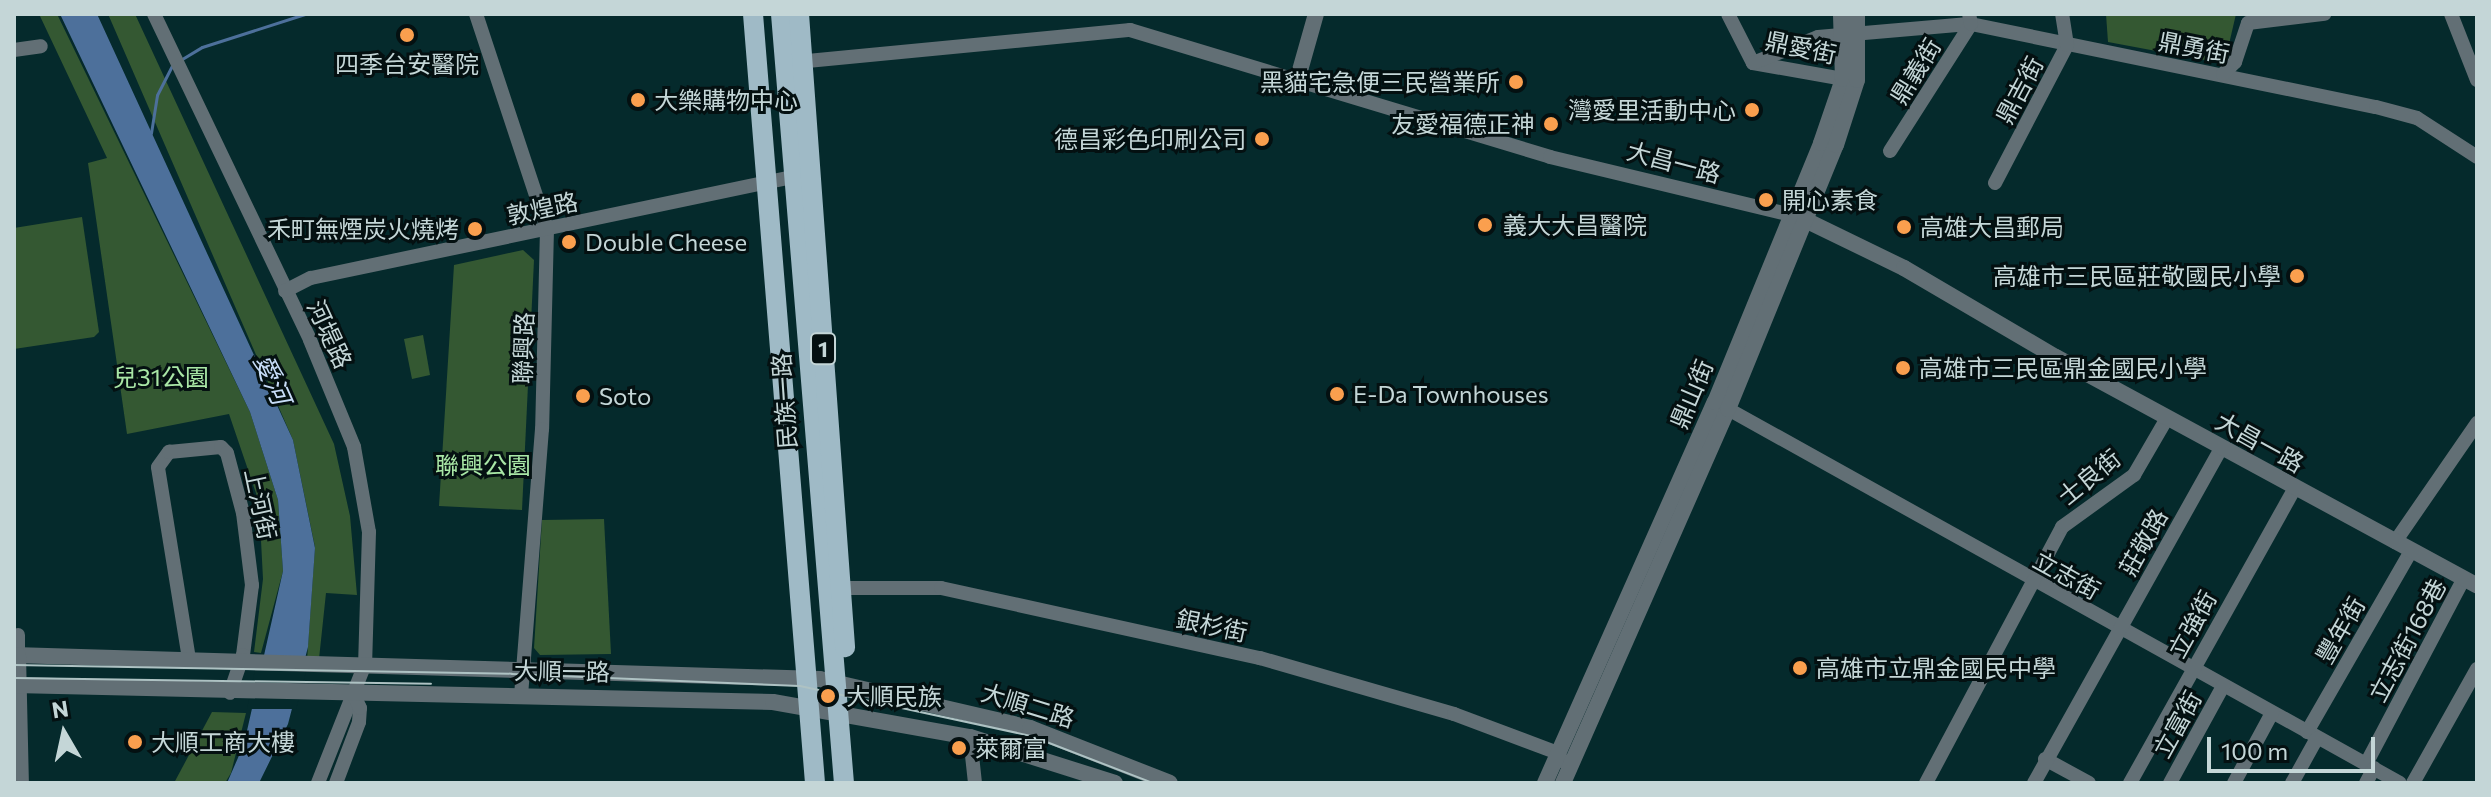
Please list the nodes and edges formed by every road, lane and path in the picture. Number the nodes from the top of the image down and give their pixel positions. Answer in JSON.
{"nodes":[{"id":1,"x":154,"y":14,"type":"edge"},
{"id":2,"x":476,"y":14,"type":"edge"},
{"id":3,"x":753,"y":14,"type":"edge"},
{"id":4,"x":766,"y":14,"type":"edge"},
{"id":5,"x":781,"y":14,"type":"edge"},
{"id":6,"x":799,"y":14,"type":"edge"},
{"id":7,"x":1316,"y":14,"type":"edge"},
{"id":8,"x":1728,"y":14,"type":"edge"},
{"id":9,"x":1841,"y":14,"type":"edge"},
{"id":10,"x":1857,"y":14,"type":"edge"},
{"id":11,"x":2062,"y":14,"type":"edge"},
{"id":12,"x":2324,"y":14,"type":"edge"},
{"id":13,"x":2451,"y":14,"type":"edge"},
{"id":14,"x":1970,"y":19,"type":"edge"},
{"id":15,"x":1850,"y":36,"type":"junction"},
{"id":16,"x":2067,"y":45,"type":"junction"},
{"id":17,"x":41,"y":46,"type":"dead end"},
{"id":18,"x":14,"y":50,"type":"edge"},
{"id":19,"x":794,"y":62,"type":"junction"},
{"id":20,"x":1753,"y":63,"type":"junction"},
{"id":21,"x":2223,"y":74,"type":"junction"},
{"id":22,"x":1843,"y":79,"type":"junction"},
{"id":23,"x":2477,"y":80,"type":"edge"},
{"id":24,"x":1297,"y":81,"type":"junction"},
{"id":25,"x":1890,"y":151,"type":"dead end"},
{"id":26,"x":2477,"y":157,"type":"edge"},
{"id":27,"x":787,"y":177,"type":"junction"},
{"id":28,"x":1995,"y":183,"type":"dead end"},
{"id":29,"x":1798,"y":217,"type":"junction"},
{"id":30,"x":547,"y":229,"type":"junction"},
{"id":31,"x":285,"y":291,"type":"junction"},
{"id":32,"x":1721,"y":406,"type":"junction"},
{"id":33,"x":2167,"y":418,"type":"junction"},
{"id":34,"x":2477,"y":423,"type":"edge"},
{"id":35,"x":2471,"y":444,"type":"edge"},
{"id":36,"x":2221,"y":448,"type":"junction"},
{"id":37,"x":2295,"y":488,"type":"junction"},
{"id":38,"x":2395,"y":542,"type":"junction"},
{"id":39,"x":2411,"y":551,"type":"junction"},
{"id":40,"x":2030,"y":579,"type":"junction"},
{"id":41,"x":2471,"y":582,"type":"edge"},
{"id":42,"x":833,"y":588,"type":"junction"},
{"id":43,"x":2119,"y":629,"type":"junction"},
{"id":44,"x":18,"y":635,"type":"dead end"},
{"id":45,"x":16,"y":655,"type":"edge"},
{"id":46,"x":189,"y":659,"type":"junction"},
{"id":47,"x":248,"y":660,"type":"junction"},
{"id":48,"x":365,"y":664,"type":"junction"},
{"id":49,"x":523,"y":666,"type":"junction"},
{"id":50,"x":2192,"y":669,"type":"junction"},
{"id":51,"x":2477,"y":669,"type":"edge"},
{"id":52,"x":828,"y":680,"type":"junction"},
{"id":53,"x":16,"y":685,"type":"edge"},
{"id":54,"x":2223,"y":686,"type":"junction"},
{"id":55,"x":238,"y":693,"type":"junction"},
{"id":56,"x":521,"y":694,"type":"junction"},
{"id":57,"x":354,"y":695,"type":"junction"},
{"id":58,"x":830,"y":710,"type":"junction"},
{"id":59,"x":2272,"y":713,"type":"junction"},
{"id":60,"x":2312,"y":735,"type":"junction"},
{"id":61,"x":970,"y":737,"type":"junction"},
{"id":62,"x":336,"y":744,"type":"junction"},
{"id":63,"x":1558,"y":753,"type":"junction"},
{"id":64,"x":2045,"y":759,"type":"junction"},
{"id":65,"x":2370,"y":766,"type":"junction"},
{"id":66,"x":1565,"y":778,"type":"edge"},
{"id":67,"x":21,"y":783,"type":"edge"},
{"id":68,"x":318,"y":783,"type":"edge"},
{"id":69,"x":329,"y":783,"type":"edge"},
{"id":70,"x":336,"y":783,"type":"edge"},
{"id":71,"x":815,"y":783,"type":"edge"},
{"id":72,"x":827,"y":783,"type":"edge"},
{"id":73,"x":844,"y":783,"type":"edge"},
{"id":74,"x":856,"y":783,"type":"edge"},
{"id":75,"x":975,"y":783,"type":"edge"},
{"id":76,"x":1115,"y":783,"type":"edge"},
{"id":77,"x":1170,"y":783,"type":"edge"},
{"id":78,"x":1545,"y":783,"type":"edge"},
{"id":79,"x":1926,"y":783,"type":"edge"},
{"id":80,"x":2034,"y":783,"type":"edge"},
{"id":81,"x":2089,"y":783,"type":"edge"},
{"id":82,"x":2130,"y":783,"type":"edge"},
{"id":83,"x":2170,"y":783,"type":"edge"},
{"id":84,"x":2234,"y":783,"type":"edge"},
{"id":85,"x":2292,"y":783,"type":"edge"},
{"id":86,"x":2366,"y":783,"type":"edge"},
{"id":87,"x":2400,"y":783,"type":"edge"},
{"id":88,"x":2413,"y":783,"type":"edge"}],
"edges":[{"from":1,"to":31,"type":"street","name":"河堤路"},
{"from":2,"to":30,"type":"street","name":"聯興路"},
{"from":3,"to":27,"type":"main road","name":"民族一路","number":"1"},
{"from":4,"to":27,"type":"main road","name":"民族一路","number":"1"},
{"from":5,"to":19,"type":"main road","name":"民族一路","number":"1"},
{"from":6,"to":19,"type":"main road","name":"民族一路","number":"1"},
{"from":7,"to":24,"type":"street"},
{"from":8,"to":20,"type":"street","name":"鼎愛街"},
{"from":9,"to":15,"type":"street","name":"鼎山街"},
{"from":10,"to":15,"type":"street","name":"鼎山街"},
{"from":11,"to":16,"type":"street","name":"鼎吉街"},
{"from":12,"to":21,"type":"street"},
{"from":13,"to":23,"type":"street"},
{"from":14,"to":15,"type":"street","name":"鼎勇街"},
{"from":14,"to":16,"type":"street","name":"鼎勇街"},
{"from":14,"to":25,"type":"street","name":"鼎義街"},
{"from":15,"to":20,"type":"street","name":"鼎勇街"},
{"from":15,"to":22,"type":"street","name":"鼎山街"},
{"from":15,"to":29,"type":"street","name":"鼎山街"},
{"from":16,"to":21,"type":"street","name":"鼎勇街"},
{"from":16,"to":28,"type":"street","name":"鼎吉街"},
{"from":17,"to":18,"type":"street"},
{"from":19,"to":24,"type":"street","name":"大昌一路"},
{"from":19,"to":27,"type":"main road","name":"民族一路","number":"1"},
{"from":20,"to":22,"type":"street","name":"鼎愛街"},
{"from":21,"to":26,"type":"street","name":"鼎勇街"},
{"from":22,"to":29,"type":"street","name":"鼎山街"},
{"from":24,"to":29,"type":"street","name":"大昌一路"},
{"from":27,"to":30,"type":"street","name":"敦煌路"},
{"from":27,"to":42,"type":"main road","name":"民族一路","number":"1"},
{"from":27,"to":52,"type":"main road","name":"民族一路","number":"1"},
{"from":29,"to":32,"type":"street","name":"鼎山街"},
{"from":29,"to":33,"type":"street","name":"大昌一路"},
{"from":30,"to":31,"type":"street","name":"敦煌路"},
{"from":30,"to":49,"type":"street","name":"聯興路"},
{"from":31,"to":48,"type":"street","name":"河堤路"},
{"from":32,"to":40,"type":"street","name":"立志街"},
{"from":32,"to":63,"type":"street","name":"鼎山街"},
{"from":32,"to":66,"type":"street","name":"鼎山街"},
{"from":33,"to":36,"type":"street","name":"大昌一路"},
{"from":33,"to":40,"type":"street","name":"士良街"},
{"from":34,"to":35,"type":"street"},
{"from":35,"to":38,"type":"street"},
{"from":36,"to":37,"type":"street","name":"大昌一路"},
{"from":36,"to":43,"type":"street","name":"莊敬路"},
{"from":37,"to":38,"type":"street","name":"大昌一路"},
{"from":37,"to":50,"type":"street","name":"立強街"},
{"from":38,"to":39,"type":"street","name":"大昌一路"},
{"from":39,"to":41,"type":"street","name":"大昌一路"},
{"from":39,"to":60,"type":"street","name":"豐年街"},
{"from":40,"to":43,"type":"street","name":"立志街"},
{"from":40,"to":79,"type":"street","name":"士良街"},
{"from":41,"to":65,"type":"street","name":"立志街168巷"},
{"from":42,"to":52,"type":"main road","name":"民族一路","number":"1"},
{"from":42,"to":63,"type":"street","name":"銀杉街"},
{"from":43,"to":50,"type":"street","name":"立志街"},
{"from":43,"to":64,"type":"street","name":"莊敬路"},
{"from":44,"to":45,"type":"street"},
{"from":45,"to":46,"type":"street"},
{"from":45,"to":53,"type":"street"},
{"from":46,"to":47,"type":"street"},
{"from":46,"to":47,"type":"street","name":"上河街"},
{"from":47,"to":48,"type":"street","name":"大順一路"},
{"from":47,"to":55,"type":"street","name":"上河街"},
{"from":48,"to":49,"type":"street","name":"大順一路"},
{"from":48,"to":57,"type":"street","name":"河堤路"},
{"from":49,"to":52,"type":"street","name":"大順一路"},
{"from":49,"to":56,"type":"street","name":"聯興路"},
{"from":50,"to":54,"type":"street","name":"立志街"},
{"from":50,"to":82,"type":"street","name":"立強街"},
{"from":51,"to":88,"type":"street"},
{"from":52,"to":58,"type":"main road","name":"民族一路","number":"1"},
{"from":52,"to":58,"type":"main road","name":"民族一路","number":"1"},
{"from":52,"to":77,"type":"street","name":"大順二路"},
{"from":53,"to":55,"type":"street"},
{"from":53,"to":67,"type":"street"},
{"from":54,"to":59,"type":"street","name":"立志街"},
{"from":54,"to":83,"type":"street","name":"立富街"},
{"from":55,"to":57,"type":"street","name":"大順一路"},
{"from":56,"to":57,"type":"street","name":"大順一路"},
{"from":56,"to":58,"type":"street","name":"大順一路"},
{"from":57,"to":62,"type":"street","name":"河堤路"},
{"from":57,"to":70,"type":"street"},
{"from":58,"to":61,"type":"street","name":"大順二路"},
{"from":58,"to":71,"type":"main road","name":"民族一路","number":"1"},
{"from":58,"to":72,"type":"main road","name":"民族一路","number":"1"},
{"from":58,"to":73,"type":"main road","name":"民族一路","number":"1"},
{"from":58,"to":74,"type":"main road","name":"民族一路","number":"1"},
{"from":59,"to":60,"type":"street","name":"立志街"},
{"from":59,"to":84,"type":"street"},
{"from":60,"to":65,"type":"street","name":"立志街"},
{"from":60,"to":85,"type":"street","name":"豐年街"},
{"from":61,"to":75,"type":"street"},
{"from":61,"to":76,"type":"street","name":"大順二路"},
{"from":62,"to":68,"type":"street"},
{"from":62,"to":69,"type":"street"},
{"from":63,"to":66,"type":"street"},
{"from":63,"to":78,"type":"street","name":"鼎山街"},
{"from":64,"to":80,"type":"street","name":"莊敬路"},
{"from":64,"to":81,"type":"street"},
{"from":65,"to":86,"type":"street","name":"立志街168巷"},
{"from":65,"to":87,"type":"street","name":"立志街"}]}
